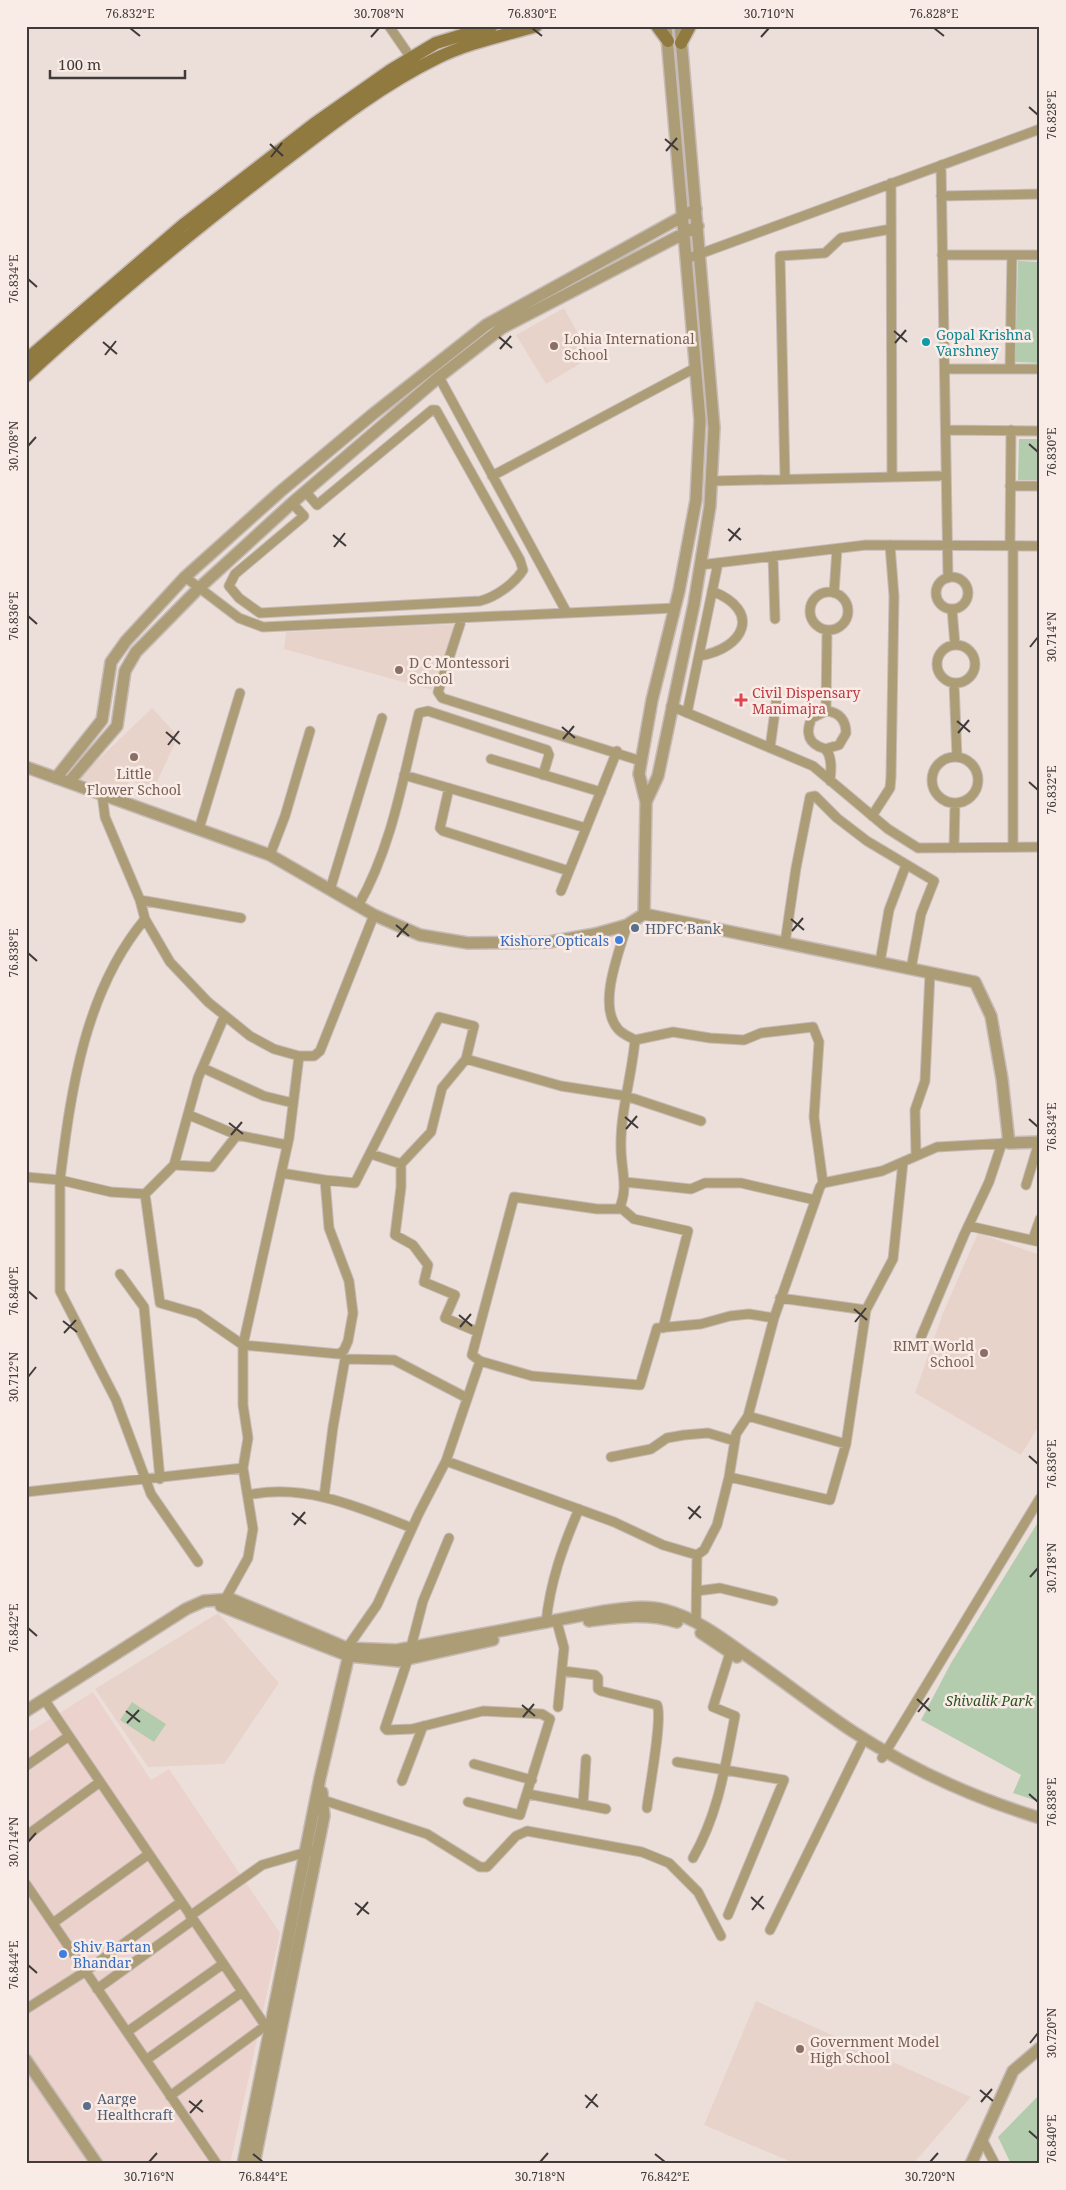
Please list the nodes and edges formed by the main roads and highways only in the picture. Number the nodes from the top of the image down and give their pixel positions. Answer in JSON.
{"nodes":[{"id":1,"x":492,"y":26,"type":"edge"},
{"id":2,"x":536,"y":26,"type":"edge"},
{"id":3,"x":657,"y":26,"type":"edge"},
{"id":4,"x":690,"y":26,"type":"edge"},
{"id":5,"x":668,"y":41,"type":"road end"},
{"id":6,"x":681,"y":43,"type":"road end"},
{"id":7,"x":26,"y":360,"type":"edge"},
{"id":8,"x":26,"y":376,"type":"edge"}],
"edges":[{"from":1,"to":7,"type":"main road"},
{"from":2,"to":8,"type":"main road"},
{"from":3,"to":5,"type":"main road"},
{"from":4,"to":6,"type":"main road"}]}
